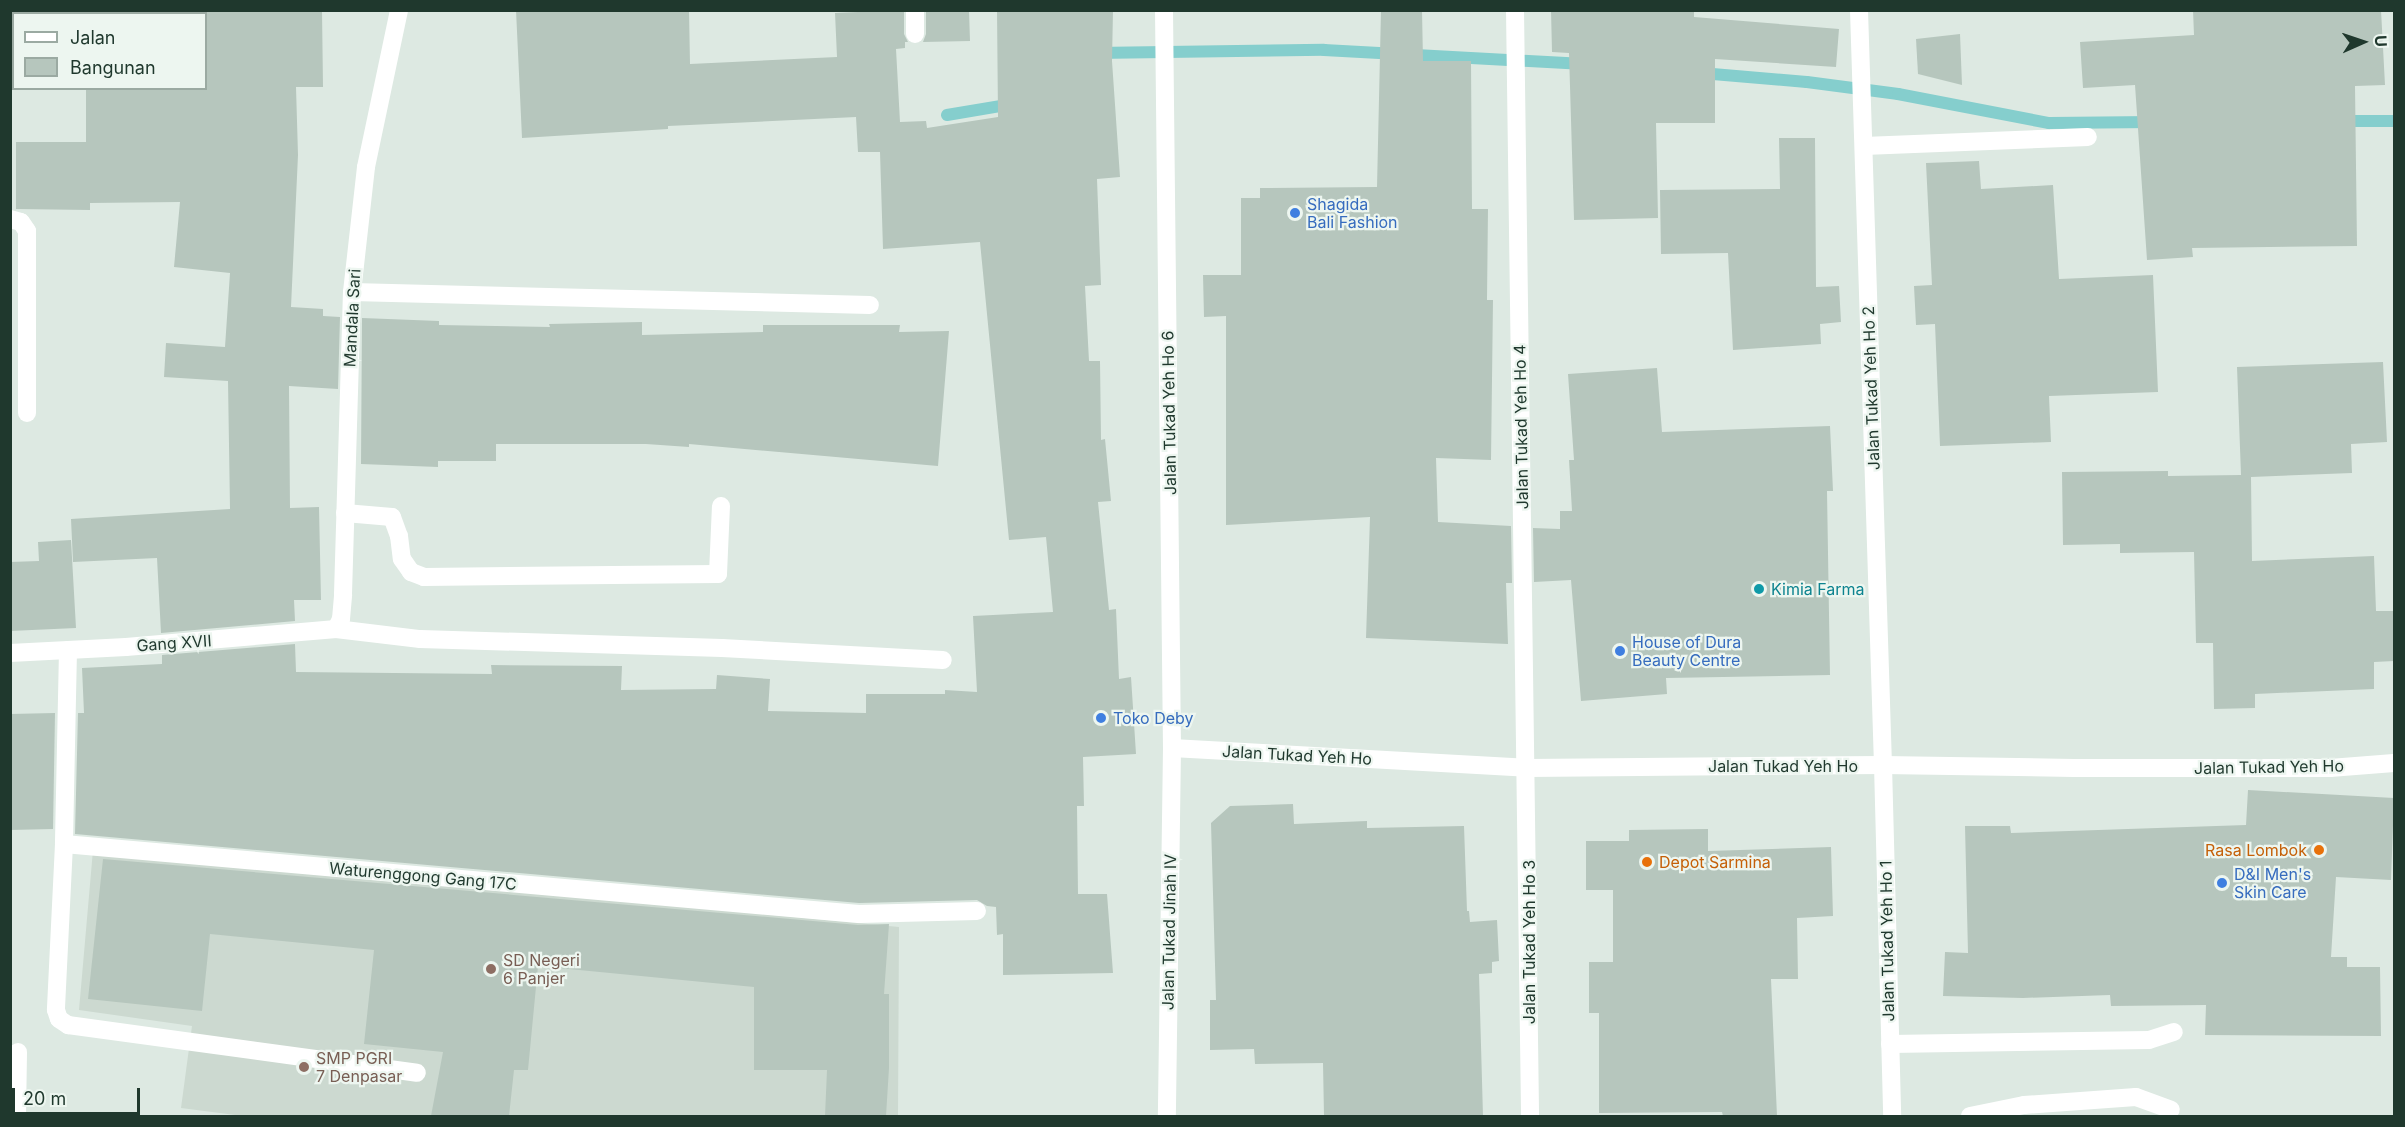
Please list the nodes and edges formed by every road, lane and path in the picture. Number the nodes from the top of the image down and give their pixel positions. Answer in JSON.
{"nodes":[{"id":1,"x":12,"y":10,"type":"edge"},
{"id":2,"x":399,"y":10,"type":"edge"},
{"id":3,"x":915,"y":10,"type":"edge"},
{"id":4,"x":1164,"y":10,"type":"edge"},
{"id":5,"x":1515,"y":10,"type":"edge"},
{"id":6,"x":1859,"y":10,"type":"edge"},
{"id":7,"x":10,"y":17,"type":"edge"},
{"id":8,"x":915,"y":34,"type":"dead end"},
{"id":9,"x":2088,"y":137,"type":"dead end"},
{"id":10,"x":1864,"y":146,"type":"junction"},
{"id":11,"x":10,"y":219,"type":"edge"},
{"id":12,"x":352,"y":292,"type":"junction"},
{"id":13,"x":870,"y":305,"type":"dead end"},
{"id":14,"x":27,"y":413,"type":"dead end"},
{"id":15,"x":721,"y":506,"type":"dead end"},
{"id":16,"x":345,"y":513,"type":"junction"},
{"id":17,"x":336,"y":629,"type":"junction"},
{"id":18,"x":68,"y":650,"type":"junction"},
{"id":19,"x":10,"y":653,"type":"edge"},
{"id":20,"x":943,"y":660,"type":"dead end"},
{"id":21,"x":1172,"y":748,"type":"junction"},
{"id":22,"x":2394,"y":763,"type":"edge"},
{"id":23,"x":1884,"y":765,"type":"junction"},
{"id":24,"x":1527,"y":768,"type":"junction"},
{"id":25,"x":64,"y":844,"type":"junction"},
{"id":26,"x":977,"y":911,"type":"dead end"},
{"id":27,"x":2174,"y":1032,"type":"dead end"},
{"id":28,"x":1890,"y":1044,"type":"junction"},
{"id":29,"x":18,"y":1052,"type":"dead end"},
{"id":30,"x":417,"y":1073,"type":"dead end"},
{"id":31,"x":2171,"y":1110,"type":"dead end"},
{"id":32,"x":17,"y":1116,"type":"edge"},
{"id":33,"x":1167,"y":1116,"type":"edge"},
{"id":34,"x":1530,"y":1116,"type":"edge"},
{"id":35,"x":1892,"y":1116,"type":"edge"},
{"id":36,"x":1970,"y":1116,"type":"edge"}],
"edges":[{"from":1,"to":7,"type":"street"},
{"from":2,"to":12,"type":"street","name":"Mandala Sari"},
{"from":3,"to":8,"type":"street"},
{"from":4,"to":21,"type":"street","name":"Jalan Tukad Yeh Ho 6"},
{"from":5,"to":24,"type":"street","name":"Jalan Tukad Yeh Ho 4"},
{"from":6,"to":10,"type":"street","name":"Jalan Tukad Yeh Ho 2"},
{"from":9,"to":10,"type":"street"},
{"from":10,"to":23,"type":"street","name":"Jalan Tukad Yeh Ho 2"},
{"from":11,"to":14,"type":"street"},
{"from":12,"to":13,"type":"street"},
{"from":12,"to":16,"type":"street","name":"Mandala Sari"},
{"from":15,"to":16,"type":"street"},
{"from":16,"to":17,"type":"street","name":"Mandala Sari"},
{"from":17,"to":18,"type":"street","name":"Gang XVII"},
{"from":17,"to":20,"type":"street","name":"Gang XVII"},
{"from":18,"to":19,"type":"street","name":"Gang XVII"},
{"from":18,"to":25,"type":"street"},
{"from":21,"to":24,"type":"street","name":"Jalan Tukad Yeh Ho"},
{"from":21,"to":33,"type":"street","name":"Jalan Tukad Jinah IV"},
{"from":22,"to":23,"type":"street","name":"Jalan Tukad Yeh Ho"},
{"from":23,"to":24,"type":"street","name":"Jalan Tukad Yeh Ho"},
{"from":23,"to":28,"type":"street","name":"Jalan Tukad Yeh Ho 1"},
{"from":24,"to":34,"type":"street","name":"Jalan Tukad Yeh Ho 3"},
{"from":25,"to":26,"type":"street","name":"Waturenggong Gang 17C"},
{"from":25,"to":30,"type":"street"},
{"from":27,"to":28,"type":"street"},
{"from":28,"to":35,"type":"street","name":"Jalan Tukad Yeh Ho 1"},
{"from":29,"to":32,"type":"street"},
{"from":31,"to":36,"type":"street"}]}
